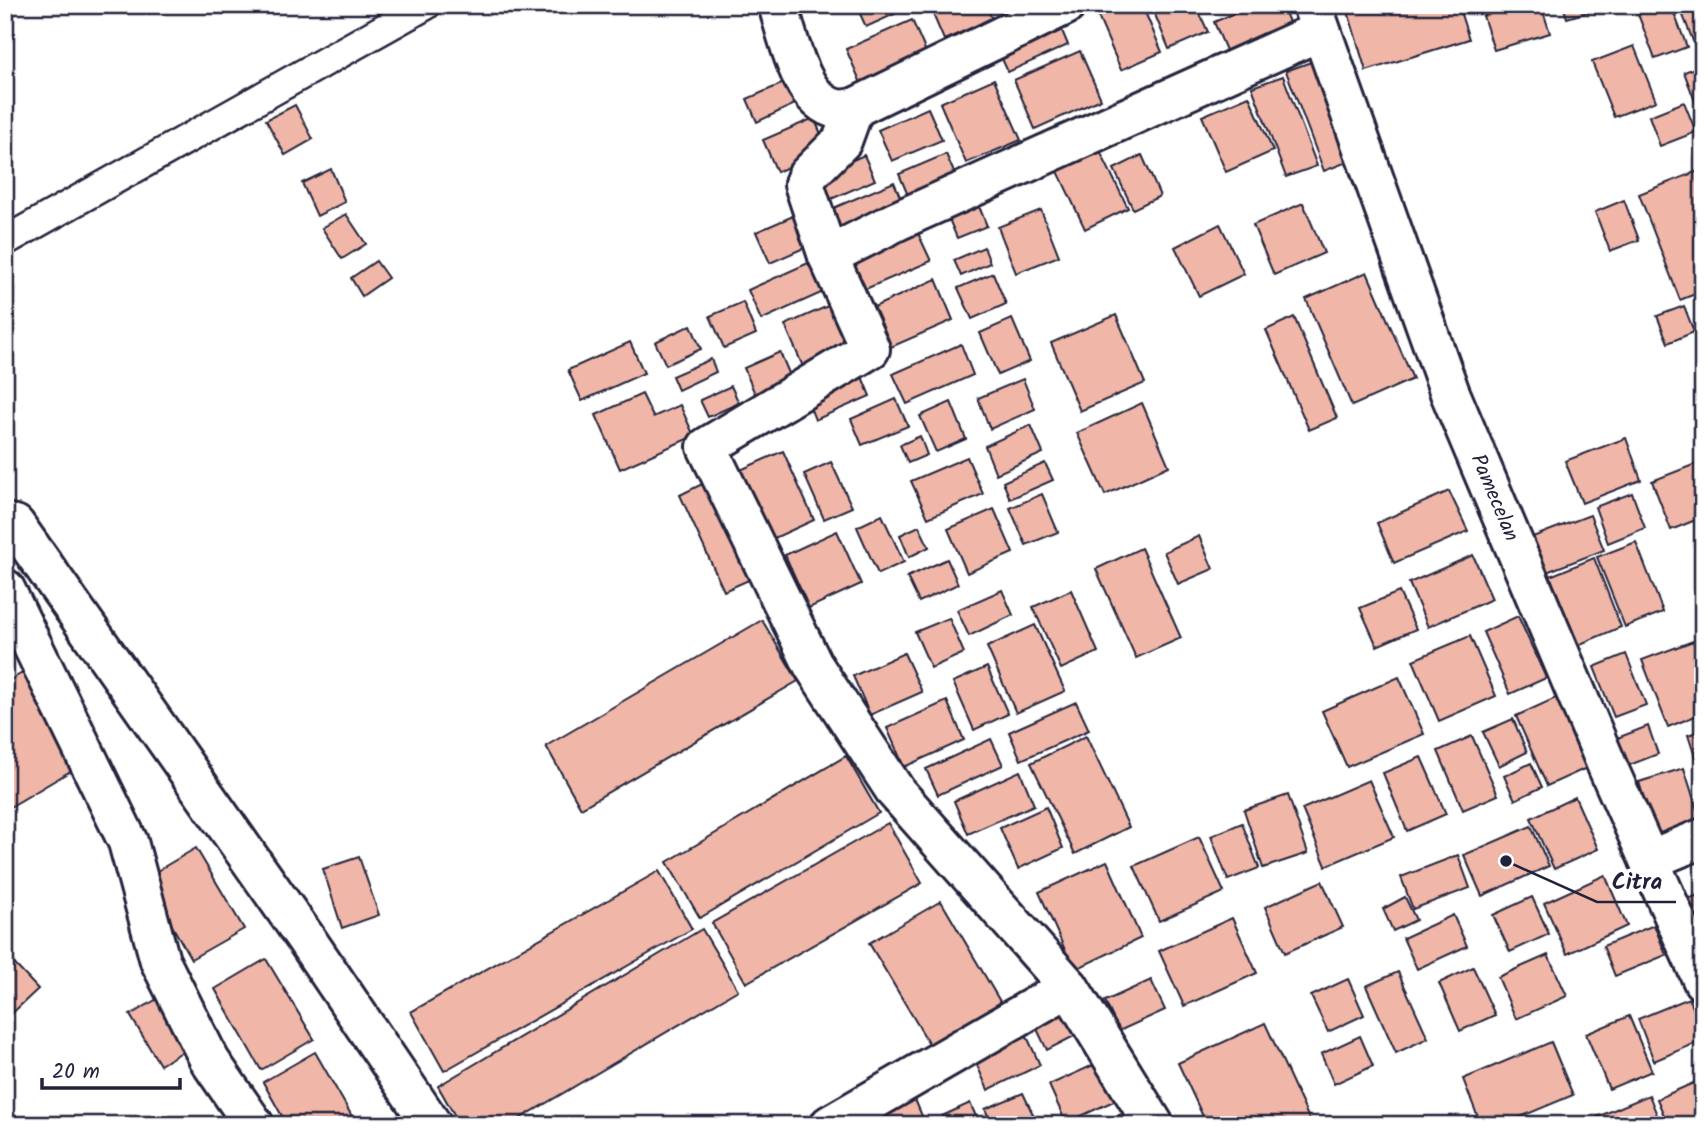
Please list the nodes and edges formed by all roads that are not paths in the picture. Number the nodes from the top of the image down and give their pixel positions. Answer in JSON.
{"nodes":[{"id":1,"x":426,"y":5,"type":"edge"},
{"id":2,"x":778,"y":5,"type":"edge"},
{"id":3,"x":1066,"y":5,"type":"edge"},
{"id":4,"x":1316,"y":18,"type":"edge"},
{"id":5,"x":854,"y":108,"type":"junction"},
{"id":6,"x":5,"y":241,"type":"edge"},
{"id":7,"x":828,"y":256,"type":"junction"},
{"id":8,"x":5,"y":523,"type":"edge"},
{"id":9,"x":5,"y":589,"type":"edge"},
{"id":10,"x":1703,"y":838,"type":"edge"},
{"id":11,"x":1648,"y":860,"type":"junction"},
{"id":12,"x":1703,"y":981,"type":"edge"},
{"id":13,"x":1069,"y":988,"type":"junction"},
{"id":14,"x":254,"y":1125,"type":"edge"},
{"id":15,"x":432,"y":1125,"type":"edge"},
{"id":16,"x":830,"y":1125,"type":"edge"},
{"id":17,"x":1154,"y":1125,"type":"edge"}],
"edges":[{"from":1,"to":6,"type":"lane"},
{"from":2,"to":5,"type":"street"},
{"from":3,"to":5,"type":"street"},
{"from":4,"to":7,"type":"street"},
{"from":4,"to":11,"type":"street","name":"Pamecelan"},
{"from":5,"to":7,"type":"street"},
{"from":7,"to":13,"type":"street"},
{"from":8,"to":15,"type":"street"},
{"from":9,"to":14,"type":"street"},
{"from":10,"to":11,"type":"street"},
{"from":11,"to":12,"type":"street","name":"Pamecelan"},
{"from":13,"to":16,"type":"street"},
{"from":13,"to":17,"type":"street"}]}
